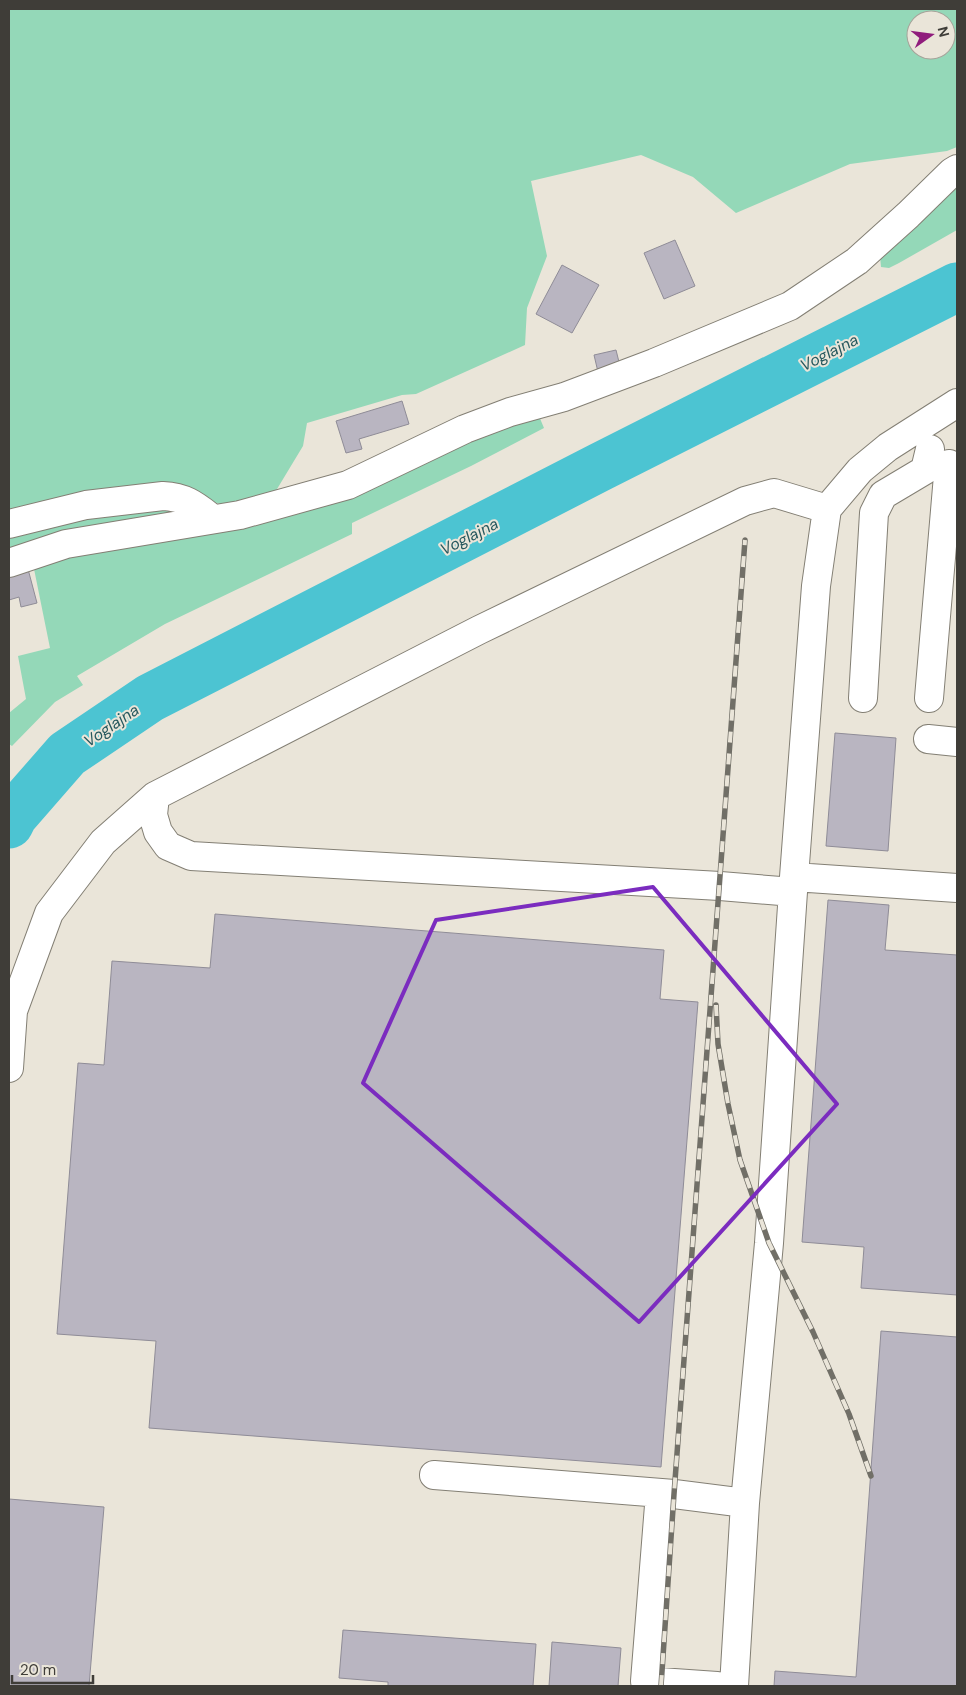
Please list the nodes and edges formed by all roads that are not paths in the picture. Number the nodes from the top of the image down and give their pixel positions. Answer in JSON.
{"nodes":[{"id":1,"x":957,"y":169,"type":"edge"},
{"id":2,"x":957,"y":403,"type":"edge"},
{"id":3,"x":888,"y":447,"type":"junction"},
{"id":4,"x":945,"y":461,"type":"edge"},
{"id":5,"x":827,"y":509,"type":"junction"},
{"id":6,"x":213,"y":520,"type":"junction"},
{"id":7,"x":9,"y":524,"type":"edge"},
{"id":8,"x":9,"y":563,"type":"edge"},
{"id":9,"x":863,"y":698,"type":"dead end"},
{"id":10,"x":929,"y":698,"type":"dead end"},
{"id":11,"x":928,"y":739,"type":"dead end"},
{"id":12,"x":957,"y":742,"type":"edge"},
{"id":13,"x":155,"y":796,"type":"junction"},
{"id":14,"x":793,"y":884,"type":"junction"},
{"id":15,"x":957,"y":888,"type":"edge"},
{"id":16,"x":9,"y":1068,"type":"edge"},
{"id":17,"x":434,"y":1475,"type":"dead end"},
{"id":18,"x":660,"y":1493,"type":"junction"},
{"id":19,"x":745,"y":1503,"type":"junction"},
{"id":20,"x":717,"y":1686,"type":"edge"},
{"id":21,"x":734,"y":1686,"type":"edge"}],
"edges":[{"from":1,"to":6,"type":"street"},
{"from":2,"to":3,"type":"street"},
{"from":3,"to":4,"type":"street"},
{"from":3,"to":5,"type":"street"},
{"from":4,"to":9,"type":"street"},
{"from":4,"to":10,"type":"street"},
{"from":5,"to":13,"type":"street"},
{"from":5,"to":14,"type":"street"},
{"from":6,"to":7,"type":"street"},
{"from":6,"to":8,"type":"street"},
{"from":11,"to":12,"type":"street"},
{"from":13,"to":14,"type":"street"},
{"from":13,"to":16,"type":"street"},
{"from":14,"to":15,"type":"street"},
{"from":14,"to":19,"type":"street"},
{"from":17,"to":18,"type":"street"},
{"from":18,"to":19,"type":"street"},
{"from":18,"to":20,"type":"street"},
{"from":19,"to":21,"type":"street"}]}
